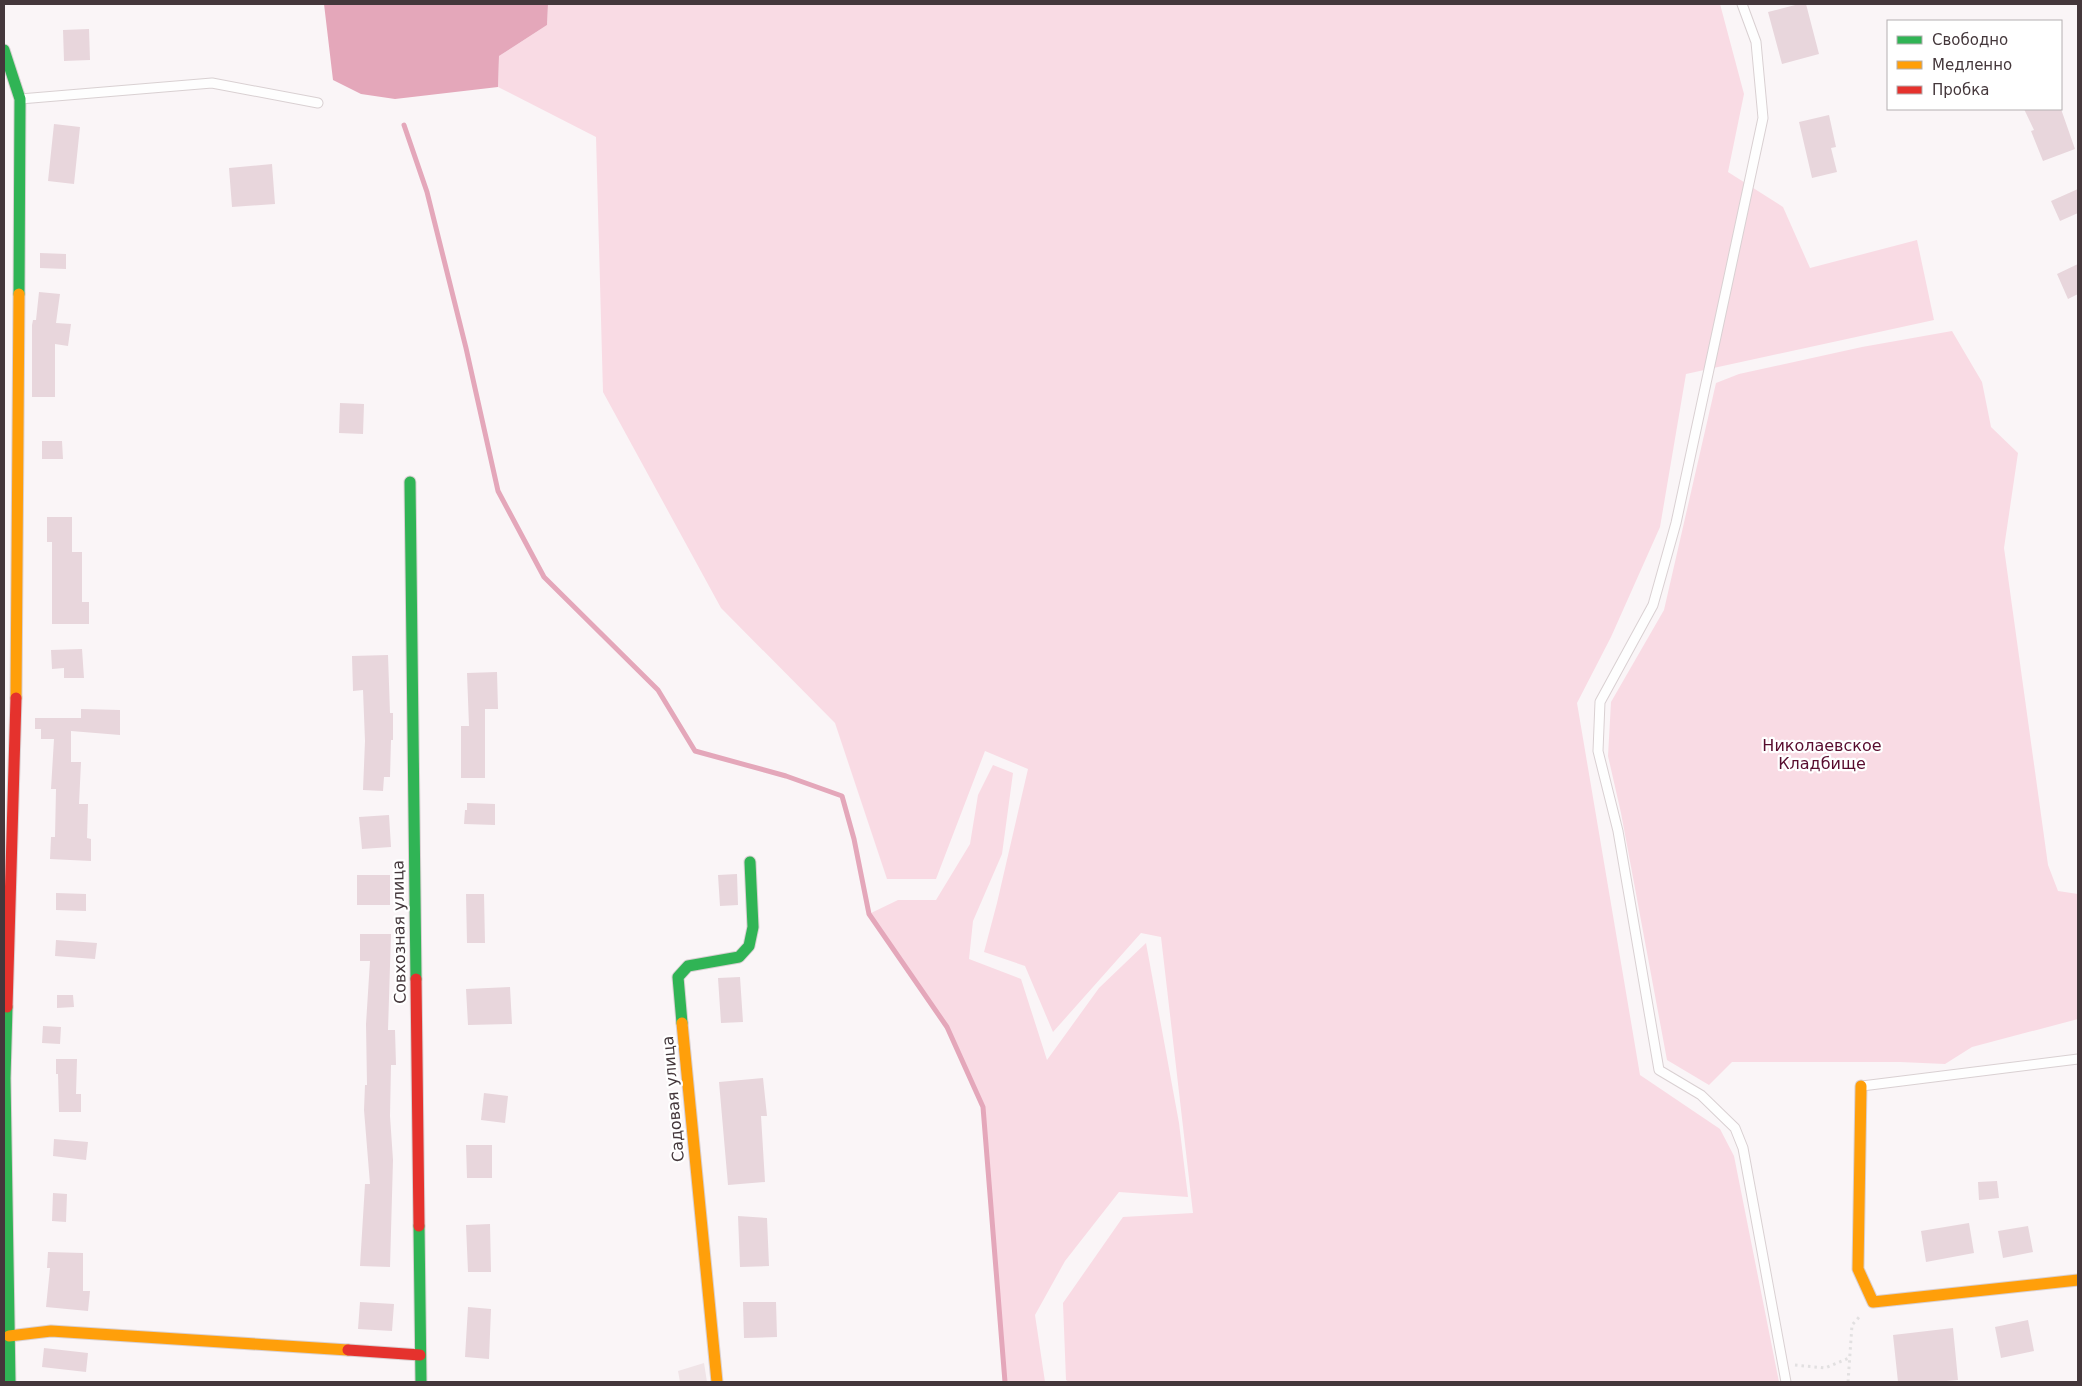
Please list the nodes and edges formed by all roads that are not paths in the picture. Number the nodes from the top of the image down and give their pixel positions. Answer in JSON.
{"nodes":[{"id":1,"x":1742,"y":4,"type":"edge"},
{"id":2,"x":4,"y":50,"type":"edge"},
{"id":3,"x":20,"y":99,"type":"junction"},
{"id":4,"x":318,"y":103,"type":"dead end"},
{"id":5,"x":410,"y":482,"type":"dead end"},
{"id":6,"x":4,"y":711,"type":"edge"},
{"id":7,"x":16,"y":712,"type":"junction"},
{"id":8,"x":750,"y":862,"type":"dead end"},
{"id":9,"x":2078,"y":1059,"type":"edge"},
{"id":10,"x":5,"y":1078,"type":"edge"},
{"id":11,"x":1861,"y":1086,"type":"joint"},
{"id":12,"x":2078,"y":1280,"type":"edge"},
{"id":13,"x":9,"y":1336,"type":"junction"},
{"id":14,"x":420,"y":1355,"type":"junction"},
{"id":15,"x":10,"y":1382,"type":"edge"},
{"id":16,"x":421,"y":1382,"type":"edge"},
{"id":17,"x":717,"y":1382,"type":"edge"},
{"id":18,"x":1786,"y":1382,"type":"edge"}],
"edges":[{"from":1,"to":18,"type":"lane"},
{"from":2,"to":3,"type":"street"},
{"from":3,"to":4,"type":"lane"},
{"from":3,"to":7,"type":"street"},
{"from":5,"to":14,"type":"street","name":"Совхозная улица"},
{"from":6,"to":7,"type":"street"},
{"from":7,"to":10,"type":"street"},
{"from":8,"to":17,"type":"street","name":"Садовая улица"},
{"from":9,"to":11,"type":"lane"},
{"from":10,"to":13,"type":"street"},
{"from":11,"to":12,"type":"street"},
{"from":13,"to":14,"type":"street"},
{"from":13,"to":15,"type":"street"},
{"from":14,"to":16,"type":"street","name":"Совхозная улица"}]}
